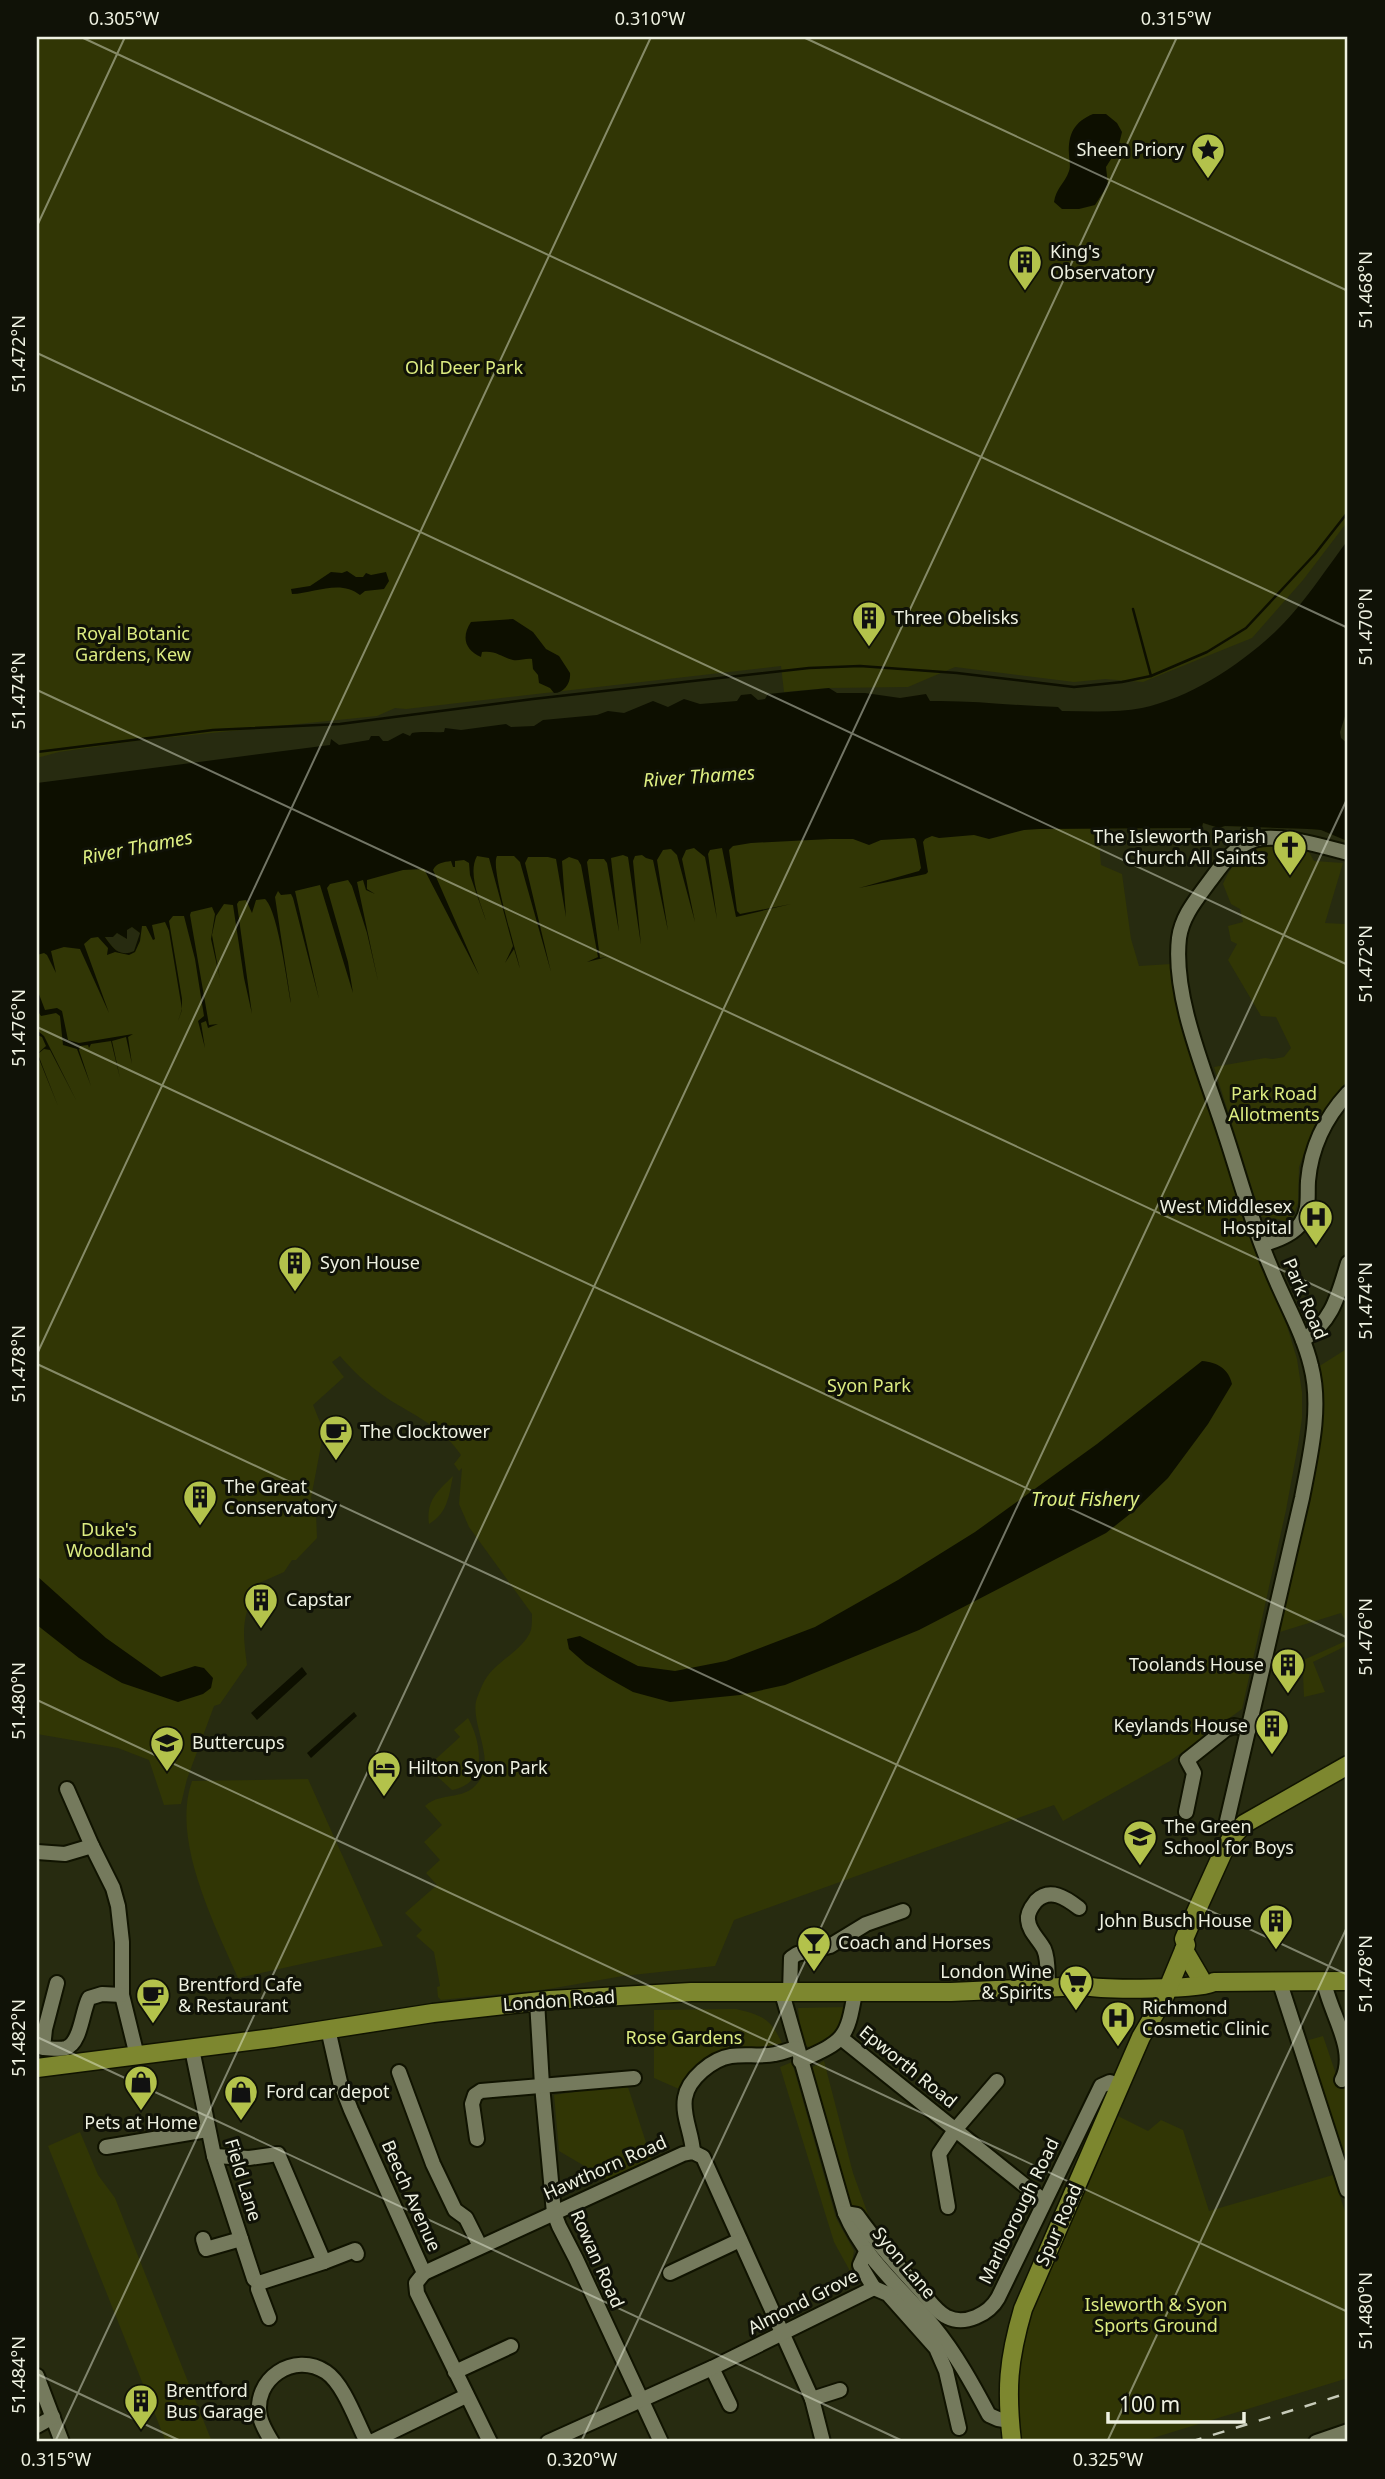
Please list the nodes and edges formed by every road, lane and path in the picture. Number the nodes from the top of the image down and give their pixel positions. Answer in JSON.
{"nodes":[{"id":1,"x":1348,"y":853,"type":"edge"},
{"id":2,"x":1348,"y":1093,"type":"edge"},
{"id":3,"x":1263,"y":1245,"type":"junction"},
{"id":4,"x":1348,"y":1263,"type":"edge"},
{"id":5,"x":1303,"y":1340,"type":"junction"},
{"id":6,"x":1249,"y":1729,"type":"junction"},
{"id":7,"x":1348,"y":1765,"type":"edge"},
{"id":8,"x":67,"y":1789,"type":"dead end"},
{"id":9,"x":1186,"y":1812,"type":"dead end"},
{"id":10,"x":1232,"y":1837,"type":"junction"},
{"id":11,"x":92,"y":1846,"type":"junction"},
{"id":12,"x":37,"y":1852,"type":"edge"},
{"id":13,"x":1079,"y":1908,"type":"dead end"},
{"id":14,"x":903,"y":1911,"type":"dead end"},
{"id":15,"x":1184,"y":1944,"type":"junction"},
{"id":16,"x":1279,"y":1980,"type":"junction"},
{"id":17,"x":1325,"y":1981,"type":"junction"},
{"id":18,"x":1348,"y":1981,"type":"edge"},
{"id":19,"x":1206,"y":1982,"type":"junction"},
{"id":20,"x":57,"y":1983,"type":"dead end"},
{"id":21,"x":1166,"y":1983,"type":"junction"},
{"id":22,"x":1048,"y":1987,"type":"junction"},
{"id":23,"x":855,"y":1992,"type":"junction"},
{"id":24,"x":786,"y":1993,"type":"junction"},
{"id":25,"x":122,"y":1995,"type":"junction"},
{"id":26,"x":537,"y":2001,"type":"junction"},
{"id":27,"x":1154,"y":2014,"type":"junction"},
{"id":28,"x":328,"y":2029,"type":"junction"},
{"id":29,"x":841,"y":2038,"type":"junction"},
{"id":30,"x":40,"y":2048,"type":"edge"},
{"id":31,"x":191,"y":2049,"type":"junction"},
{"id":32,"x":798,"y":2054,"type":"junction"},
{"id":33,"x":137,"y":2056,"type":"junction"},
{"id":34,"x":37,"y":2068,"type":"edge"},
{"id":35,"x":399,"y":2072,"type":"dead end"},
{"id":36,"x":634,"y":2078,"type":"dead end"},
{"id":37,"x":1342,"y":2080,"type":"dead end"},
{"id":38,"x":997,"y":2081,"type":"dead end"},
{"id":39,"x":542,"y":2085,"type":"junction"},
{"id":40,"x":1121,"y":2086,"type":"junction"},
{"id":41,"x":207,"y":2130,"type":"junction"},
{"id":42,"x":955,"y":2130,"type":"junction"},
{"id":43,"x":477,"y":2138,"type":"dead end"},
{"id":44,"x":106,"y":2147,"type":"dead end"},
{"id":45,"x":693,"y":2152,"type":"junction"},
{"id":46,"x":214,"y":2156,"type":"junction"},
{"id":47,"x":1347,"y":2190,"type":"edge"},
{"id":48,"x":1044,"y":2201,"type":"junction"},
{"id":49,"x":948,"y":2207,"type":"dead end"},
{"id":50,"x":554,"y":2213,"type":"junction"},
{"id":51,"x":845,"y":2213,"type":"junction"},
{"id":52,"x":203,"y":2239,"type":"dead end"},
{"id":53,"x":241,"y":2239,"type":"junction"},
{"id":54,"x":740,"y":2240,"type":"junction"},
{"id":55,"x":480,"y":2246,"type":"junction"},
{"id":56,"x":866,"y":2252,"type":"junction"},
{"id":57,"x":356,"y":2254,"type":"dead end"},
{"id":58,"x":324,"y":2262,"type":"junction"},
{"id":59,"x":424,"y":2273,"type":"junction"},
{"id":60,"x":670,"y":2273,"type":"dead end"},
{"id":61,"x":259,"y":2283,"type":"junction"},
{"id":62,"x":874,"y":2288,"type":"junction"},
{"id":63,"x":270,"y":2318,"type":"dead end"},
{"id":64,"x":783,"y":2334,"type":"junction"},
{"id":65,"x":511,"y":2346,"type":"dead end"},
{"id":66,"x":712,"y":2368,"type":"junction"},
{"id":67,"x":455,"y":2372,"type":"junction"},
{"id":68,"x":37,"y":2376,"type":"edge"},
{"id":69,"x":840,"y":2390,"type":"dead end"},
{"id":70,"x":466,"y":2396,"type":"junction"},
{"id":71,"x":640,"y":2399,"type":"junction"},
{"id":72,"x":812,"y":2399,"type":"junction"},
{"id":73,"x":730,"y":2406,"type":"dead end"},
{"id":74,"x":53,"y":2417,"type":"junction"},
{"id":75,"x":1010,"y":2420,"type":"junction"},
{"id":76,"x":37,"y":2426,"type":"edge"},
{"id":77,"x":959,"y":2428,"type":"dead end"},
{"id":78,"x":1348,"y":2431,"type":"edge"},
{"id":79,"x":62,"y":2442,"type":"edge"},
{"id":80,"x":272,"y":2442,"type":"edge"},
{"id":81,"x":369,"y":2442,"type":"edge"},
{"id":82,"x":490,"y":2442,"type":"edge"},
{"id":83,"x":548,"y":2442,"type":"edge"},
{"id":84,"x":661,"y":2442,"type":"edge"},
{"id":85,"x":823,"y":2442,"type":"edge"},
{"id":86,"x":1012,"y":2442,"type":"edge"},
{"id":87,"x":1316,"y":2442,"type":"edge"}],
"edges":[{"from":1,"to":3,"type":"street","name":"Park Road"},
{"from":2,"to":3,"type":"street"},
{"from":3,"to":5,"type":"street","name":"Park Road"},
{"from":4,"to":5,"type":"street"},
{"from":5,"to":6,"type":"street","name":"Park Road"},
{"from":6,"to":9,"type":"street"},
{"from":6,"to":10,"type":"street","name":"Park Road"},
{"from":7,"to":10,"type":"main road"},
{"from":8,"to":11,"type":"street"},
{"from":10,"to":15,"type":"main road","name":"Spur Road"},
{"from":11,"to":12,"type":"street"},
{"from":11,"to":25,"type":"street"},
{"from":13,"to":22,"type":"street"},
{"from":14,"to":24,"type":"street","name":"Syon Lane"},
{"from":15,"to":19,"type":"main road"},
{"from":15,"to":21,"type":"main road","name":"Spur Road"},
{"from":16,"to":17,"type":"main road","name":"London Road"},
{"from":16,"to":19,"type":"main road","name":"London Road"},
{"from":16,"to":47,"type":"street"},
{"from":17,"to":18,"type":"main road","name":"London Road"},
{"from":17,"to":37,"type":"street"},
{"from":19,"to":21,"type":"main road","name":"London Road"},
{"from":19,"to":27,"type":"main road"},
{"from":20,"to":30,"type":"street"},
{"from":21,"to":22,"type":"main road","name":"London Road"},
{"from":21,"to":27,"type":"main road","name":"Spur Road"},
{"from":22,"to":23,"type":"main road","name":"London Road"},
{"from":23,"to":24,"type":"main road","name":"London Road"},
{"from":23,"to":29,"type":"street","name":"Epworth Road"},
{"from":24,"to":26,"type":"main road","name":"London Road"},
{"from":24,"to":32,"type":"street","name":"Syon Lane"},
{"from":25,"to":30,"type":"street"},
{"from":25,"to":33,"type":"street"},
{"from":26,"to":28,"type":"main road","name":"London Road"},
{"from":26,"to":39,"type":"street","name":"Rowan Road"},
{"from":27,"to":40,"type":"main road","name":"Spur Road"},
{"from":28,"to":31,"type":"main road","name":"London Road"},
{"from":28,"to":59,"type":"street","name":"Beech Avenue"},
{"from":29,"to":32,"type":"street"},
{"from":29,"to":42,"type":"street","name":"Epworth Road"},
{"from":31,"to":33,"type":"main road","name":"London Road"},
{"from":31,"to":41,"type":"street","name":"Field Lane"},
{"from":32,"to":45,"type":"street"},
{"from":32,"to":51,"type":"street","name":"Syon Lane"},
{"from":33,"to":34,"type":"main road","name":"London Road"},
{"from":35,"to":55,"type":"street"},
{"from":36,"to":39,"type":"street"},
{"from":38,"to":42,"type":"street","name":"Epworth Road"},
{"from":39,"to":43,"type":"street"},
{"from":39,"to":50,"type":"street","name":"Rowan Road"},
{"from":40,"to":48,"type":"street","name":"Marlborough Road"},
{"from":40,"to":75,"type":"main road","name":"Spur Road"},
{"from":41,"to":44,"type":"street"},
{"from":41,"to":46,"type":"street","name":"Field Lane"},
{"from":42,"to":48,"type":"street","name":"Epworth Road"},
{"from":42,"to":49,"type":"street","name":"Epworth Road"},
{"from":45,"to":50,"type":"street","name":"Hawthorn Road"},
{"from":45,"to":54,"type":"street","name":"Hawthorn Road"},
{"from":46,"to":53,"type":"street","name":"Field Lane"},
{"from":46,"to":58,"type":"street"},
{"from":48,"to":51,"type":"street","name":"Marlborough Road"},
{"from":50,"to":55,"type":"street","name":"Hawthorn Road"},
{"from":50,"to":71,"type":"street","name":"Rowan Road"},
{"from":51,"to":56,"type":"street","name":"Syon Lane"},
{"from":52,"to":53,"type":"street"},
{"from":53,"to":61,"type":"street","name":"Field Lane"},
{"from":54,"to":60,"type":"street"},
{"from":54,"to":64,"type":"street","name":"Hawthorn Road"},
{"from":55,"to":59,"type":"street","name":"Hawthorn Road"},
{"from":56,"to":62,"type":"street","name":"Almond Grove"},
{"from":56,"to":75,"type":"street","name":"Syon Lane"},
{"from":57,"to":58,"type":"street"},
{"from":58,"to":61,"type":"street"},
{"from":59,"to":67,"type":"street","name":"Beech Avenue"},
{"from":61,"to":63,"type":"street","name":"Field Lane"},
{"from":62,"to":64,"type":"street","name":"Almond Grove"},
{"from":62,"to":77,"type":"street"},
{"from":64,"to":66,"type":"street","name":"Almond Grove"},
{"from":64,"to":72,"type":"street","name":"Hawthorn Road"},
{"from":65,"to":67,"type":"street"},
{"from":66,"to":71,"type":"street","name":"Almond Grove"},
{"from":66,"to":73,"type":"street"},
{"from":67,"to":70,"type":"street","name":"Beech Avenue"},
{"from":68,"to":74,"type":"street"},
{"from":69,"to":72,"type":"street"},
{"from":70,"to":81,"type":"street"},
{"from":70,"to":82,"type":"street","name":"Beech Avenue"},
{"from":71,"to":83,"type":"street","name":"Almond Grove"},
{"from":71,"to":84,"type":"street","name":"Rowan Road"},
{"from":72,"to":85,"type":"street","name":"Hawthorn Road"},
{"from":74,"to":76,"type":"street"},
{"from":74,"to":79,"type":"street"},
{"from":75,"to":86,"type":"main road","name":"Spur Road"},
{"from":78,"to":87,"type":"street"},
{"from":80,"to":81,"type":"street"}]}
